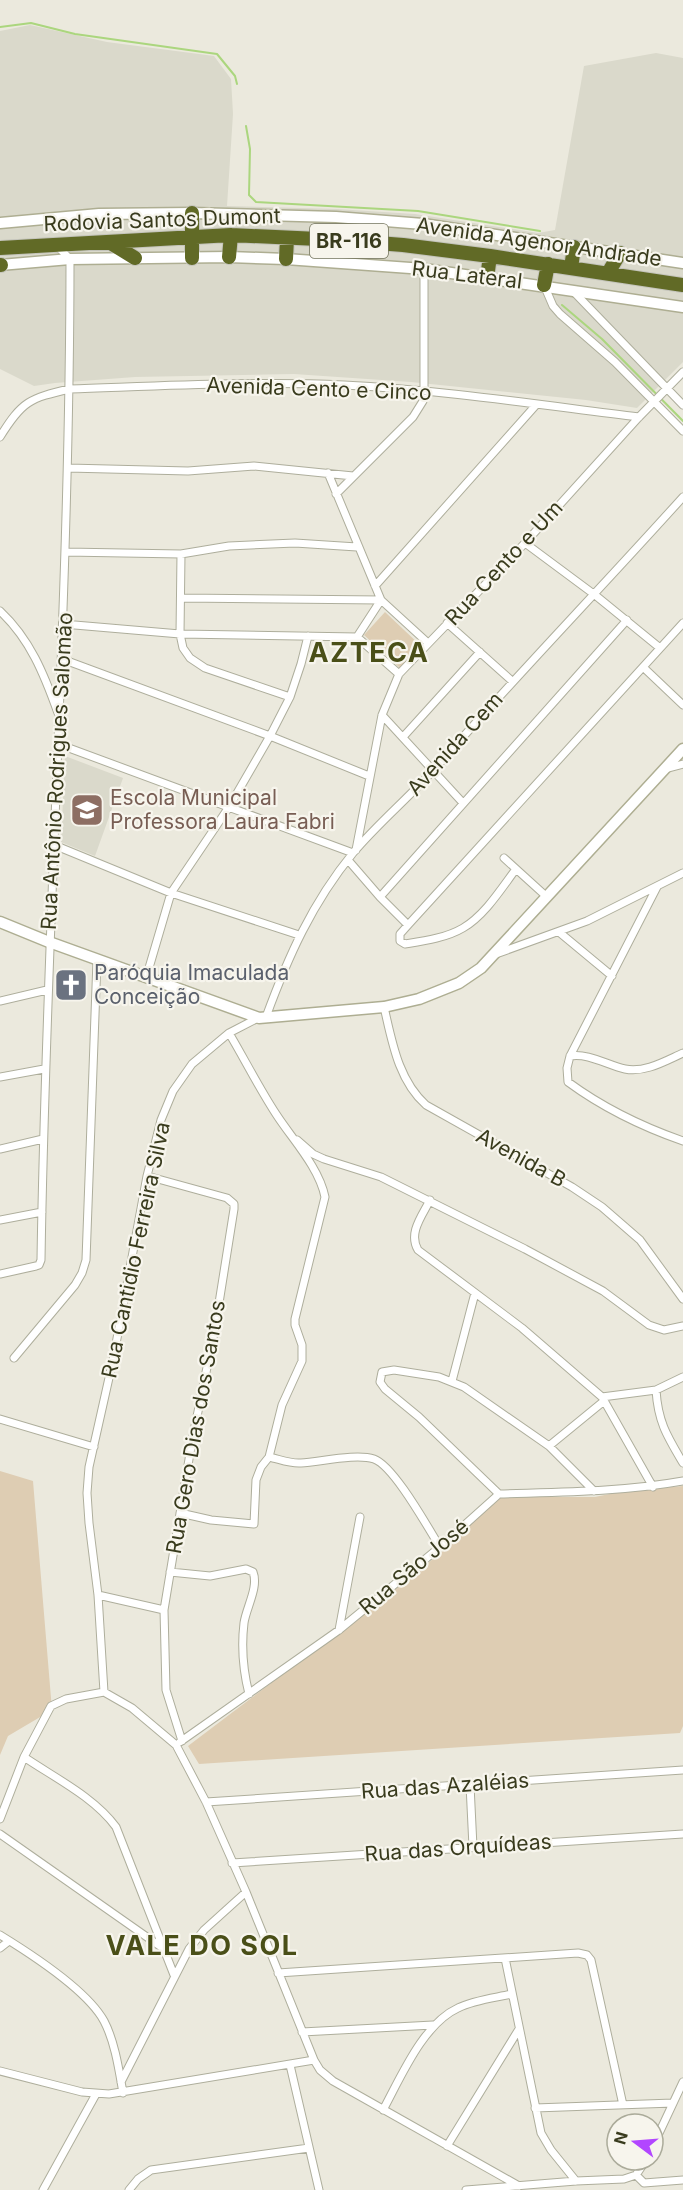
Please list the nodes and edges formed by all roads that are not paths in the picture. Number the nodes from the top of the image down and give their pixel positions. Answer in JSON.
{"nodes":[{"id":1,"x":192,"y":213,"type":"junction"},
{"id":2,"x":0,"y":223,"type":"edge"},
{"id":3,"x":231,"y":236,"type":"junction"},
{"id":4,"x":191,"y":238,"type":"junction"},
{"id":5,"x":287,"y":238,"type":"junction"},
{"id":6,"x":110,"y":242,"type":"junction"},
{"id":7,"x":55,"y":243,"type":"junction"},
{"id":8,"x":574,"y":247,"type":"junction"},
{"id":9,"x":0,"y":248,"type":"edge"},
{"id":10,"x":620,"y":253,"type":"junction"},
{"id":11,"x":490,"y":256,"type":"junction"},
{"id":12,"x":229,"y":257,"type":"junction"},
{"id":13,"x":135,"y":258,"type":"junction"},
{"id":14,"x":192,"y":258,"type":"junction"},
{"id":15,"x":70,"y":259,"type":"junction"},
{"id":16,"x":286,"y":259,"type":"junction"},
{"id":17,"x":683,"y":263,"type":"edge"},
{"id":18,"x":548,"y":264,"type":"junction"},
{"id":19,"x":0,"y":265,"type":"edge"},
{"id":20,"x":571,"y":268,"type":"junction"},
{"id":21,"x":424,"y":269,"type":"junction"},
{"id":22,"x":608,"y":273,"type":"junction"},
{"id":23,"x":487,"y":278,"type":"junction"},
{"id":24,"x":544,"y":285,"type":"junction"},
{"id":25,"x":683,"y":285,"type":"edge"},
{"id":26,"x":571,"y":289,"type":"junction"},
{"id":27,"x":683,"y":307,"type":"edge"},
{"id":28,"x":683,"y":372,"type":"edge"},
{"id":29,"x":667,"y":388,"type":"junction"},
{"id":30,"x":70,"y":389,"type":"junction"},
{"id":31,"x":424,"y":390,"type":"junction"},
{"id":32,"x":656,"y":401,"type":"junction"},
{"id":33,"x":536,"y":405,"type":"junction"},
{"id":34,"x":683,"y":405,"type":"edge"},
{"id":35,"x":639,"y":417,"type":"junction"},
{"id":36,"x":683,"y":431,"type":"edge"},
{"id":37,"x":0,"y":437,"type":"edge"},
{"id":38,"x":68,"y":468,"type":"junction"},
{"id":39,"x":328,"y":473,"type":"junction"},
{"id":40,"x":353,"y":476,"type":"junction"},
{"id":41,"x":336,"y":494,"type":"junction"},
{"id":42,"x":683,"y":497,"type":"edge"},
{"id":43,"x":525,"y":543,"type":"junction"},
{"id":44,"x":357,"y":547,"type":"junction"},
{"id":45,"x":66,"y":552,"type":"junction"},
{"id":46,"x":181,"y":554,"type":"junction"},
{"id":47,"x":375,"y":586,"type":"junction"},
{"id":48,"x":595,"y":595,"type":"junction"},
{"id":49,"x":182,"y":598,"type":"junction"},
{"id":50,"x":381,"y":600,"type":"junction"},
{"id":51,"x":0,"y":611,"type":"edge"},
{"id":52,"x":627,"y":620,"type":"junction"},
{"id":53,"x":447,"y":623,"type":"junction"},
{"id":54,"x":683,"y":623,"type":"edge"},
{"id":55,"x":63,"y":624,"type":"junction"},
{"id":56,"x":180,"y":634,"type":"junction"},
{"id":57,"x":308,"y":636,"type":"junction"},
{"id":58,"x":357,"y":637,"type":"junction"},
{"id":59,"x":428,"y":643,"type":"junction"},
{"id":60,"x":660,"y":648,"type":"junction"},
{"id":61,"x":480,"y":652,"type":"junction"},
{"id":62,"x":62,"y":659,"type":"junction"},
{"id":63,"x":643,"y":667,"type":"junction"},
{"id":64,"x":399,"y":674,"type":"junction"},
{"id":65,"x":512,"y":681,"type":"junction"},
{"id":66,"x":290,"y":697,"type":"junction"},
{"id":67,"x":683,"y":705,"type":"edge"},
{"id":68,"x":382,"y":715,"type":"junction"},
{"id":69,"x":60,"y":718,"type":"junction"},
{"id":70,"x":270,"y":735,"type":"junction"},
{"id":71,"x":404,"y":737,"type":"junction"},
{"id":72,"x":58,"y":744,"type":"junction"},
{"id":73,"x":683,"y":749,"type":"edge"},
{"id":74,"x":683,"y":764,"type":"edge"},
{"id":75,"x":665,"y":769,"type":"junction"},
{"id":76,"x":434,"y":770,"type":"junction"},
{"id":77,"x":369,"y":776,"type":"junction"},
{"id":78,"x":463,"y":802,"type":"junction"},
{"id":79,"x":229,"y":807,"type":"junction"},
{"id":80,"x":54,"y":845,"type":"junction"},
{"id":81,"x":355,"y":851,"type":"junction"},
{"id":82,"x":504,"y":858,"type":"dead end"},
{"id":83,"x":348,"y":860,"type":"junction"},
{"id":84,"x":516,"y":869,"type":"junction"},
{"id":85,"x":683,"y":873,"type":"edge"},
{"id":86,"x":657,"y":887,"type":"junction"},
{"id":87,"x":171,"y":893,"type":"junction"},
{"id":88,"x":380,"y":897,"type":"junction"},
{"id":89,"x":547,"y":897,"type":"junction"},
{"id":90,"x":0,"y":922,"type":"edge"},
{"id":91,"x":408,"y":925,"type":"junction"},
{"id":92,"x":559,"y":932,"type":"junction"},
{"id":93,"x":298,"y":935,"type":"junction"},
{"id":94,"x":49,"y":942,"type":"junction"},
{"id":95,"x":494,"y":955,"type":"junction"},
{"id":96,"x":97,"y":960,"type":"junction"},
{"id":97,"x":612,"y":976,"type":"junction"},
{"id":98,"x":146,"y":978,"type":"junction"},
{"id":99,"x":47,"y":990,"type":"junction"},
{"id":100,"x":0,"y":1001,"type":"edge"},
{"id":101,"x":384,"y":1006,"type":"junction"},
{"id":102,"x":262,"y":1017,"type":"junction"},
{"id":103,"x":229,"y":1033,"type":"junction"},
{"id":104,"x":683,"y":1053,"type":"edge"},
{"id":105,"x":570,"y":1056,"type":"junction"},
{"id":106,"x":44,"y":1068,"type":"junction"},
{"id":107,"x":0,"y":1077,"type":"edge"},
{"id":108,"x":291,"y":1136,"type":"junction"},
{"id":109,"x":43,"y":1139,"type":"junction"},
{"id":110,"x":683,"y":1141,"type":"edge"},
{"id":111,"x":0,"y":1149,"type":"edge"},
{"id":112,"x":147,"y":1176,"type":"junction"},
{"id":113,"x":430,"y":1200,"type":"junction"},
{"id":114,"x":42,"y":1212,"type":"junction"},
{"id":115,"x":0,"y":1220,"type":"edge"},
{"id":116,"x":0,"y":1274,"type":"edge"},
{"id":117,"x":475,"y":1293,"type":"junction"},
{"id":118,"x":683,"y":1298,"type":"edge"},
{"id":119,"x":683,"y":1326,"type":"edge"},
{"id":120,"x":14,"y":1358,"type":"dead end"},
{"id":121,"x":683,"y":1377,"type":"edge"},
{"id":122,"x":452,"y":1381,"type":"junction"},
{"id":123,"x":656,"y":1390,"type":"junction"},
{"id":124,"x":603,"y":1399,"type":"junction"},
{"id":125,"x":0,"y":1419,"type":"edge"},
{"id":126,"x":549,"y":1446,"type":"junction"},
{"id":127,"x":94,"y":1447,"type":"junction"},
{"id":128,"x":269,"y":1457,"type":"junction"},
{"id":129,"x":683,"y":1463,"type":"edge"},
{"id":130,"x":683,"y":1481,"type":"edge"},
{"id":131,"x":653,"y":1486,"type":"junction"},
{"id":132,"x":594,"y":1491,"type":"junction"},
{"id":133,"x":499,"y":1494,"type":"junction"},
{"id":134,"x":180,"y":1513,"type":"junction"},
{"id":135,"x":360,"y":1517,"type":"dead end"},
{"id":136,"x":440,"y":1547,"type":"junction"},
{"id":137,"x":170,"y":1572,"type":"junction"},
{"id":138,"x":98,"y":1595,"type":"junction"},
{"id":139,"x":164,"y":1610,"type":"junction"},
{"id":140,"x":339,"y":1630,"type":"junction"},
{"id":141,"x":104,"y":1692,"type":"junction"},
{"id":142,"x":249,"y":1694,"type":"junction"},
{"id":143,"x":179,"y":1743,"type":"junction"},
{"id":144,"x":24,"y":1757,"type":"junction"},
{"id":145,"x":683,"y":1770,"type":"edge"},
{"id":146,"x":470,"y":1785,"type":"junction"},
{"id":147,"x":206,"y":1802,"type":"junction"},
{"id":148,"x":0,"y":1819,"type":"edge"},
{"id":149,"x":0,"y":1834,"type":"edge"},
{"id":150,"x":683,"y":1834,"type":"edge"},
{"id":151,"x":473,"y":1847,"type":"junction"},
{"id":152,"x":232,"y":1863,"type":"junction"},
{"id":153,"x":246,"y":1892,"type":"junction"},
{"id":154,"x":0,"y":1935,"type":"edge"},
{"id":155,"x":9,"y":1941,"type":"junction"},
{"id":156,"x":0,"y":1948,"type":"edge"},
{"id":157,"x":164,"y":1949,"type":"junction"},
{"id":158,"x":505,"y":1958,"type":"junction"},
{"id":159,"x":278,"y":1973,"type":"junction"},
{"id":160,"x":174,"y":1975,"type":"junction"},
{"id":161,"x":512,"y":1994,"type":"junction"},
{"id":162,"x":433,"y":2025,"type":"junction"},
{"id":163,"x":519,"y":2029,"type":"junction"},
{"id":164,"x":302,"y":2032,"type":"junction"},
{"id":165,"x":314,"y":2060,"type":"junction"},
{"id":166,"x":290,"y":2065,"type":"junction"},
{"id":167,"x":0,"y":2071,"type":"edge"},
{"id":168,"x":121,"y":2082,"type":"junction"},
{"id":169,"x":683,"y":2082,"type":"edge"},
{"id":170,"x":123,"y":2093,"type":"junction"},
{"id":171,"x":96,"y":2094,"type":"junction"},
{"id":172,"x":673,"y":2103,"type":"junction"},
{"id":173,"x":623,"y":2105,"type":"junction"},
{"id":174,"x":535,"y":2108,"type":"junction"},
{"id":175,"x":383,"y":2110,"type":"junction"},
{"id":176,"x":665,"y":2120,"type":"edge"},
{"id":177,"x":447,"y":2146,"type":"junction"},
{"id":178,"x":309,"y":2148,"type":"junction"},
{"id":179,"x":638,"y":2172,"type":"edge"},
{"id":180,"x":636,"y":2175,"type":"junction"},
{"id":181,"x":683,"y":2180,"type":"edge"},
{"id":182,"x":576,"y":2181,"type":"junction"},
{"id":183,"x":519,"y":2186,"type":"junction"},
{"id":184,"x":43,"y":2190,"type":"edge"},
{"id":185,"x":129,"y":2190,"type":"edge"},
{"id":186,"x":319,"y":2190,"type":"edge"},
{"id":187,"x":466,"y":2190,"type":"edge"}],
"edges":[{"from":1,"to":2,"type":"street","name":"Avenida Agenor Andrade"},
{"from":1,"to":4,"type":"highway"},
{"from":1,"to":8,"type":"street","name":"Avenida Agenor Andrade"},
{"from":3,"to":4,"type":"highway","name":"Rodovia Santos Dumont","number":"BR-116"},
{"from":3,"to":5,"type":"highway","name":"Rodovia Santos Dumont","number":"BR-116"},
{"from":3,"to":12,"type":"highway"},
{"from":4,"to":6,"type":"highway","name":"Rodovia Santos Dumont","number":"BR-116"},
{"from":4,"to":14,"type":"highway"},
{"from":5,"to":11,"type":"highway","name":"Rodovia Santos Dumont","number":"BR-116"},
{"from":5,"to":16,"type":"highway"},
{"from":6,"to":7,"type":"highway","name":"Rodovia Santos Dumont","number":"BR-116"},
{"from":6,"to":13,"type":"highway"},
{"from":7,"to":9,"type":"highway","name":"Rodovia Santos Dumont","number":"BR-116"},
{"from":7,"to":15,"type":"street"},
{"from":8,"to":10,"type":"street","name":"Avenida Agenor Andrade"},
{"from":8,"to":20,"type":"highway"},
{"from":10,"to":17,"type":"street","name":"Avenida Agenor Andrade"},
{"from":10,"to":22,"type":"highway"},
{"from":11,"to":18,"type":"highway","name":"Rodovia Santos Dumont","number":"BR-116"},
{"from":11,"to":23,"type":"highway"},
{"from":12,"to":14,"type":"street","name":"Rua Lateral"},
{"from":12,"to":16,"type":"street","name":"Rua Lateral"},
{"from":13,"to":14,"type":"street","name":"Rua Lateral"},
{"from":13,"to":15,"type":"street","name":"Rua Lateral"},
{"from":15,"to":19,"type":"street","name":"Rua Lateral"},
{"from":15,"to":30,"type":"street","name":"Rua Antônio Rodrigues Salomão"},
{"from":16,"to":21,"type":"street","name":"Rua Lateral"},
{"from":18,"to":20,"type":"highway","name":"Rodovia Santos Dumont","number":"BR-116"},
{"from":18,"to":24,"type":"highway"},
{"from":20,"to":22,"type":"highway","name":"Rodovia Santos Dumont","number":"BR-116"},
{"from":21,"to":23,"type":"street","name":"Rua Lateral"},
{"from":21,"to":31,"type":"street"},
{"from":22,"to":25,"type":"highway","name":"Rodovia Santos Dumont","number":"BR-116"},
{"from":23,"to":24,"type":"street","name":"Rua Lateral"},
{"from":24,"to":26,"type":"street","name":"Rua Lateral"},
{"from":24,"to":32,"type":"street"},
{"from":26,"to":27,"type":"street","name":"Rua Lateral"},
{"from":26,"to":29,"type":"street"},
{"from":28,"to":29,"type":"street","name":"Rua Cento e Um"},
{"from":29,"to":32,"type":"street","name":"Rua Cento e Um"},
{"from":29,"to":34,"type":"street"},
{"from":30,"to":31,"type":"street","name":"Avenida Cento e Cinco"},
{"from":30,"to":37,"type":"street","name":"Avenida Cento e Cinco"},
{"from":30,"to":38,"type":"street","name":"Rua Antônio Rodrigues Salomão"},
{"from":31,"to":33,"type":"street","name":"Avenida Cento e Cinco"},
{"from":31,"to":40,"type":"street"},
{"from":32,"to":35,"type":"street","name":"Rua Cento e Um"},
{"from":32,"to":36,"type":"street"},
{"from":33,"to":35,"type":"street","name":"Avenida Cento e Cinco"},
{"from":33,"to":47,"type":"street"},
{"from":35,"to":43,"type":"street","name":"Rua Cento e Um"},
{"from":38,"to":39,"type":"street"},
{"from":38,"to":45,"type":"street","name":"Rua Antônio Rodrigues Salomão"},
{"from":39,"to":40,"type":"street"},
{"from":39,"to":41,"type":"street"},
{"from":40,"to":41,"type":"street"},
{"from":41,"to":44,"type":"street"},
{"from":42,"to":48,"type":"street","name":"Avenida Cem"},
{"from":43,"to":48,"type":"street"},
{"from":43,"to":53,"type":"street","name":"Rua Cento e Um"},
{"from":44,"to":46,"type":"street"},
{"from":44,"to":47,"type":"street"},
{"from":45,"to":46,"type":"street"},
{"from":45,"to":55,"type":"street","name":"Rua Antônio Rodrigues Salomão"},
{"from":46,"to":49,"type":"street"},
{"from":47,"to":50,"type":"street"},
{"from":48,"to":52,"type":"street"},
{"from":48,"to":65,"type":"street","name":"Avenida Cem"},
{"from":49,"to":50,"type":"street"},
{"from":49,"to":56,"type":"street"},
{"from":50,"to":58,"type":"street"},
{"from":50,"to":59,"type":"street"},
{"from":51,"to":69,"type":"street"},
{"from":52,"to":60,"type":"street"},
{"from":52,"to":78,"type":"street"},
{"from":53,"to":59,"type":"street","name":"Rua Cento e Um"},
{"from":53,"to":61,"type":"street"},
{"from":54,"to":60,"type":"street"},
{"from":55,"to":56,"type":"street"},
{"from":55,"to":62,"type":"street","name":"Rua Antônio Rodrigues Salomão"},
{"from":56,"to":57,"type":"street"},
{"from":56,"to":66,"type":"street"},
{"from":57,"to":58,"type":"street"},
{"from":57,"to":66,"type":"street"},
{"from":58,"to":64,"type":"street"},
{"from":59,"to":64,"type":"street","name":"Rua Cento e Um"},
{"from":60,"to":63,"type":"street"},
{"from":61,"to":65,"type":"street"},
{"from":61,"to":71,"type":"street"},
{"from":62,"to":69,"type":"street","name":"Rua Antônio Rodrigues Salomão"},
{"from":62,"to":70,"type":"street"},
{"from":63,"to":67,"type":"street"},
{"from":63,"to":91,"type":"street"},
{"from":64,"to":68,"type":"street","name":"Rua Cento e Um"},
{"from":65,"to":76,"type":"street","name":"Avenida Cem"},
{"from":66,"to":70,"type":"street"},
{"from":68,"to":71,"type":"street"},
{"from":68,"to":77,"type":"street","name":"Rua Cento e Um"},
{"from":69,"to":72,"type":"street","name":"Rua Antônio Rodrigues Salomão"},
{"from":70,"to":77,"type":"street"},
{"from":70,"to":79,"type":"street"},
{"from":71,"to":76,"type":"street"},
{"from":72,"to":79,"type":"street"},
{"from":72,"to":80,"type":"street","name":"Rua Antônio Rodrigues Salomão"},
{"from":73,"to":75,"type":"street","name":"Rua Cantidio Ferreira Silva"},
{"from":74,"to":75,"type":"street"},
{"from":75,"to":89,"type":"street","name":"Rua Cantidio Ferreira Silva"},
{"from":76,"to":78,"type":"street"},
{"from":76,"to":81,"type":"street","name":"Avenida Cem"},
{"from":77,"to":81,"type":"street","name":"Rua Cento e Um"},
{"from":78,"to":88,"type":"street"},
{"from":79,"to":81,"type":"street"},
{"from":79,"to":87,"type":"street"},
{"from":80,"to":87,"type":"street"},
{"from":80,"to":94,"type":"street","name":"Rua Antônio Rodrigues Salomão"},
{"from":81,"to":83,"type":"street","name":"Avenida Cem"},
{"from":82,"to":84,"type":"street"},
{"from":83,"to":88,"type":"street"},
{"from":83,"to":93,"type":"street","name":"Avenida Cem"},
{"from":84,"to":89,"type":"street"},
{"from":84,"to":91,"type":"street"},
{"from":85,"to":86,"type":"street"},
{"from":86,"to":92,"type":"street"},
{"from":86,"to":97,"type":"street"},
{"from":87,"to":93,"type":"street"},
{"from":87,"to":98,"type":"street"},
{"from":88,"to":91,"type":"street"},
{"from":89,"to":95,"type":"street","name":"Rua Cantidio Ferreira Silva"},
{"from":90,"to":94,"type":"street"},
{"from":92,"to":95,"type":"street"},
{"from":92,"to":97,"type":"street"},
{"from":93,"to":102,"type":"street","name":"Avenida Cem"},
{"from":94,"to":96,"type":"street"},
{"from":94,"to":99,"type":"street","name":"Rua Antônio Rodrigues Salomão"},
{"from":95,"to":101,"type":"street","name":"Rua Cantidio Ferreira Silva"},
{"from":96,"to":98,"type":"street"},
{"from":96,"to":120,"type":"street"},
{"from":97,"to":105,"type":"street"},
{"from":98,"to":102,"type":"street"},
{"from":99,"to":100,"type":"street"},
{"from":99,"to":106,"type":"street","name":"Rua Antônio Rodrigues Salomão"},
{"from":101,"to":102,"type":"street","name":"Rua Cantidio Ferreira Silva"},
{"from":101,"to":118,"type":"street","name":"Avenida B"},
{"from":102,"to":103,"type":"street","name":"Rua Cantidio Ferreira Silva"},
{"from":103,"to":108,"type":"street"},
{"from":103,"to":112,"type":"street","name":"Rua Cantidio Ferreira Silva"},
{"from":104,"to":105,"type":"street"},
{"from":105,"to":110,"type":"street"},
{"from":106,"to":107,"type":"street"},
{"from":106,"to":109,"type":"street","name":"Rua Antônio Rodrigues Salomão"},
{"from":108,"to":113,"type":"street"},
{"from":108,"to":128,"type":"street"},
{"from":109,"to":111,"type":"street"},
{"from":109,"to":114,"type":"street","name":"Rua Antônio Rodrigues Salomão"},
{"from":112,"to":127,"type":"street","name":"Rua Cantidio Ferreira Silva"},
{"from":112,"to":134,"type":"street","name":"Rua Gero Dias dos Santos"},
{"from":113,"to":117,"type":"street"},
{"from":113,"to":119,"type":"street"},
{"from":114,"to":115,"type":"street"},
{"from":114,"to":116,"type":"street","name":"Rua Antônio Rodrigues Salomão"},
{"from":117,"to":122,"type":"street"},
{"from":117,"to":124,"type":"street"},
{"from":121,"to":123,"type":"street"},
{"from":122,"to":126,"type":"street"},
{"from":122,"to":133,"type":"street"},
{"from":123,"to":124,"type":"street"},
{"from":123,"to":129,"type":"street"},
{"from":124,"to":126,"type":"street"},
{"from":124,"to":131,"type":"street"},
{"from":125,"to":127,"type":"street"},
{"from":126,"to":132,"type":"street"},
{"from":127,"to":138,"type":"street","name":"Rua Cantidio Ferreira Silva"},
{"from":128,"to":134,"type":"street"},
{"from":128,"to":136,"type":"street"},
{"from":130,"to":131,"type":"street"},
{"from":131,"to":132,"type":"street"},
{"from":132,"to":133,"type":"street"},
{"from":133,"to":136,"type":"street","name":"Rua São José"},
{"from":134,"to":137,"type":"street","name":"Rua Gero Dias dos Santos"},
{"from":135,"to":140,"type":"street"},
{"from":136,"to":140,"type":"street","name":"Rua São José"},
{"from":137,"to":139,"type":"street","name":"Rua Gero Dias dos Santos"},
{"from":137,"to":142,"type":"street"},
{"from":138,"to":139,"type":"street"},
{"from":138,"to":141,"type":"street","name":"Rua Cantidio Ferreira Silva"},
{"from":139,"to":143,"type":"street","name":"Rua Gero Dias dos Santos"},
{"from":140,"to":142,"type":"street","name":"Rua São José"},
{"from":141,"to":143,"type":"street"},
{"from":141,"to":144,"type":"street"},
{"from":142,"to":143,"type":"street","name":"Rua São José"},
{"from":143,"to":147,"type":"street"},
{"from":144,"to":148,"type":"street"},
{"from":144,"to":157,"type":"street"},
{"from":145,"to":146,"type":"street","name":"Rua das Azaléias"},
{"from":146,"to":147,"type":"street","name":"Rua das Azaléias"},
{"from":146,"to":151,"type":"street"},
{"from":147,"to":152,"type":"street"},
{"from":149,"to":157,"type":"street"},
{"from":150,"to":151,"type":"street","name":"Rua das Orquídeas"},
{"from":151,"to":152,"type":"street","name":"Rua das Orquídeas"},
{"from":152,"to":153,"type":"street"},
{"from":153,"to":159,"type":"street"},
{"from":153,"to":160,"type":"street"},
{"from":154,"to":155,"type":"street"},
{"from":155,"to":156,"type":"street"},
{"from":155,"to":168,"type":"street"},
{"from":157,"to":160,"type":"street"},
{"from":158,"to":159,"type":"street"},
{"from":158,"to":161,"type":"street"},
{"from":158,"to":173,"type":"street"},
{"from":159,"to":164,"type":"street"},
{"from":160,"to":168,"type":"street"},
{"from":161,"to":162,"type":"street"},
{"from":161,"to":163,"type":"street"},
{"from":162,"to":164,"type":"street"},
{"from":162,"to":175,"type":"street"},
{"from":163,"to":174,"type":"street"},
{"from":163,"to":177,"type":"street"},
{"from":164,"to":165,"type":"street"},
{"from":165,"to":166,"type":"street"},
{"from":165,"to":175,"type":"street"},
{"from":166,"to":170,"type":"street"},
{"from":166,"to":178,"type":"street"},
{"from":167,"to":171,"type":"street"},
{"from":168,"to":170,"type":"street"},
{"from":169,"to":172,"type":"street"},
{"from":170,"to":171,"type":"street"},
{"from":171,"to":184,"type":"street"},
{"from":172,"to":173,"type":"street"},
{"from":172,"to":176,"type":"street"},
{"from":173,"to":174,"type":"street"},
{"from":174,"to":182,"type":"street"},
{"from":175,"to":177,"type":"street"},
{"from":177,"to":183,"type":"street"},
{"from":178,"to":185,"type":"street"},
{"from":178,"to":186,"type":"street"},
{"from":179,"to":180,"type":"street"},
{"from":180,"to":181,"type":"street"},
{"from":180,"to":182,"type":"street"},
{"from":182,"to":183,"type":"street"},
{"from":183,"to":187,"type":"street"}]}
